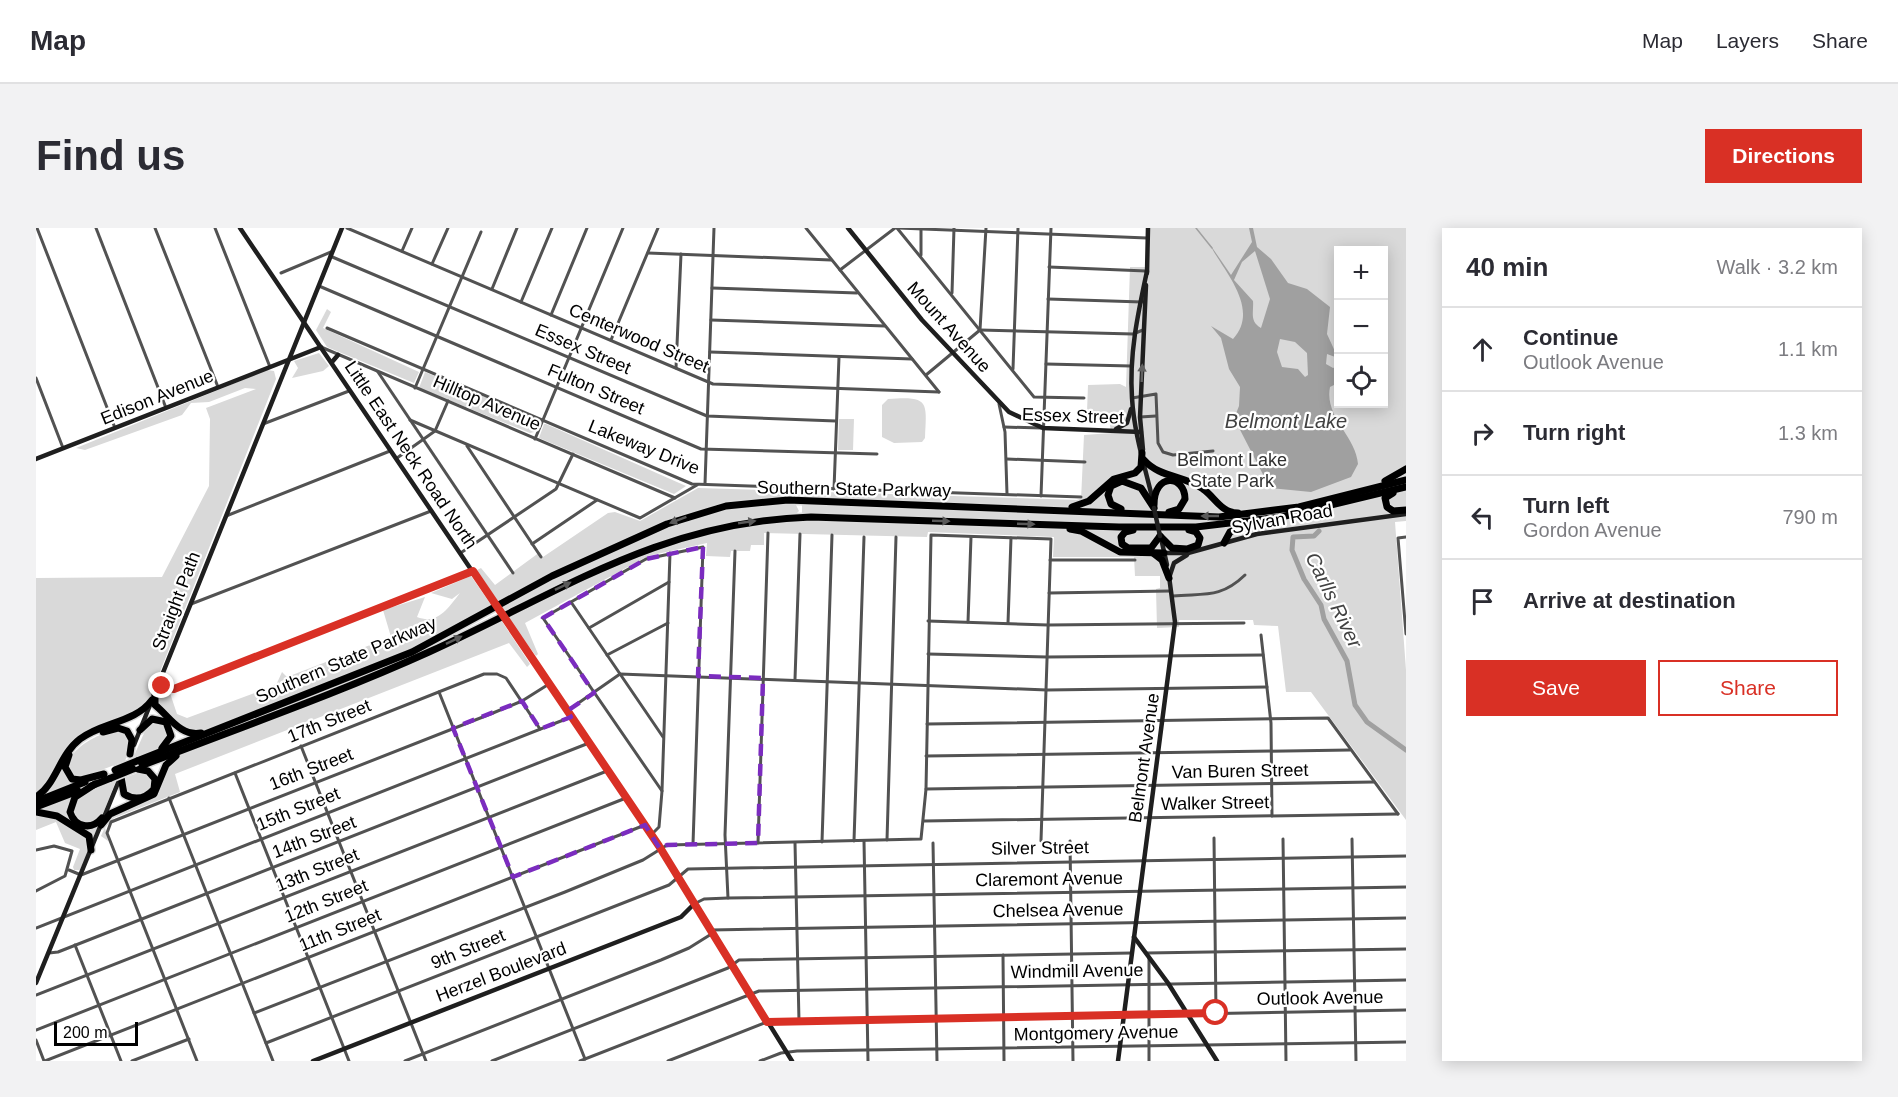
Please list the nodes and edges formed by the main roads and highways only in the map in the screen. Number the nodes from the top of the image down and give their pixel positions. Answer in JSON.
{"nodes":[{"id":1,"x":240,"y":228,"type":"edge"},
{"id":2,"x":342,"y":228,"type":"edge"},
{"id":3,"x":848,"y":228,"type":"edge"},
{"id":4,"x":1148,"y":228,"type":"edge"},
{"id":5,"x":1143,"y":302,"type":"junction"},
{"id":6,"x":304,"y":320,"type":"junction"},
{"id":7,"x":321,"y":347,"type":"junction"},
{"id":8,"x":338,"y":356,"type":"road end"},
{"id":9,"x":288,"y":359,"type":"junction"},
{"id":10,"x":332,"y":362,"type":"junction"},
{"id":11,"x":270,"y":367,"type":"junction"},
{"id":12,"x":280,"y":379,"type":"junction"},
{"id":13,"x":1132,"y":401,"type":"junction"},
{"id":14,"x":1137,"y":417,"type":"junction"},
{"id":15,"x":1043,"y":428,"type":"joint"},
{"id":16,"x":1113,"y":430,"type":"junction"},
{"id":17,"x":1139,"y":432,"type":"junction"},
{"id":18,"x":1143,"y":456,"type":"junction"},
{"id":19,"x":36,"y":459,"type":"edge"},
{"id":20,"x":1406,"y":469,"type":"edge"},
{"id":21,"x":1406,"y":480,"type":"edge"},
{"id":22,"x":1406,"y":487,"type":"edge"},
{"id":23,"x":1366,"y":489,"type":"junction"},
{"id":24,"x":1047,"y":509,"type":"junction"},
{"id":25,"x":1406,"y":510,"type":"edge"},
{"id":26,"x":1156,"y":511,"type":"junction"},
{"id":27,"x":1132,"y":512,"type":"junction"},
{"id":28,"x":1406,"y":514,"type":"edge"},
{"id":29,"x":1264,"y":516,"type":"junction"},
{"id":30,"x":1047,"y":525,"type":"junction"},
{"id":31,"x":1141,"y":528,"type":"junction"},
{"id":32,"x":1166,"y":528,"type":"junction"},
{"id":33,"x":1160,"y":536,"type":"junction"},
{"id":34,"x":1224,"y":543,"type":"junction"},
{"id":35,"x":1151,"y":552,"type":"junction"},
{"id":36,"x":1196,"y":552,"type":"junction"},
{"id":37,"x":1164,"y":553,"type":"junction"},
{"id":38,"x":1169,"y":578,"type":"junction"},
{"id":39,"x":153,"y":696,"type":"junction"},
{"id":40,"x":220,"y":728,"type":"junction"},
{"id":41,"x":140,"y":730,"type":"junction"},
{"id":42,"x":197,"y":744,"type":"junction"},
{"id":43,"x":130,"y":754,"type":"junction"},
{"id":44,"x":147,"y":757,"type":"junction"},
{"id":45,"x":133,"y":769,"type":"junction"},
{"id":46,"x":107,"y":776,"type":"junction"},
{"id":47,"x":121,"y":777,"type":"junction"},
{"id":48,"x":95,"y":784,"type":"junction"},
{"id":49,"x":36,"y":799,"type":"edge"},
{"id":50,"x":36,"y":809,"type":"edge"},
{"id":51,"x":106,"y":811,"type":"junction"},
{"id":52,"x":105,"y":826,"type":"junction"},
{"id":53,"x":91,"y":850,"type":"junction"},
{"id":54,"x":694,"y":904,"type":"junction"},
{"id":55,"x":1134,"y":937,"type":"junction"},
{"id":56,"x":36,"y":983,"type":"edge"},
{"id":57,"x":314,"y":1061,"type":"edge"},
{"id":58,"x":792,"y":1061,"type":"edge"},
{"id":59,"x":1118,"y":1061,"type":"edge"},
{"id":60,"x":1216,"y":1061,"type":"edge"}],
"edges":[{"from":1,"to":6,"type":"main road","name":"Little East Neck Road North"},
{"from":2,"to":6,"type":"main road","name":"Straight Path"},
{"from":3,"to":15,"type":"main road","name":"Mount Avenue"},
{"from":4,"to":5,"type":"main road","name":"Belmont Avenue"},
{"from":5,"to":13,"type":"main road","name":"Belmont Avenue"},
{"from":14,"to":5,"type":"main road","name":"Belmont Avenue","one_way":true},
{"from":6,"to":7,"type":"main road","name":"Little East Neck Road North"},
{"from":6,"to":9,"type":"main road","name":"Straight Path"},
{"from":7,"to":9,"type":"main road"},
{"from":7,"to":10,"type":"main road","name":"Little East Neck Road North"},
{"from":8,"to":10,"type":"main road"},
{"from":9,"to":11,"type":"main road","name":"Edison Avenue"},
{"from":9,"to":12,"type":"main road","name":"Straight Path"},
{"from":10,"to":54,"type":"main road","name":"Little East Neck Road North","bridge":true},
{"from":11,"to":12,"type":"main road"},
{"from":11,"to":19,"type":"main road","name":"Edison Avenue"},
{"from":12,"to":39,"type":"main road","name":"Straight Path"},
{"from":13,"to":14,"type":"main road","name":"Belmont Avenue"},
{"from":13,"to":16,"type":"main road"},
{"from":14,"to":17,"type":"main road","name":"Belmont Avenue"},
{"from":15,"to":16,"type":"main road","name":"Essex Street"},
{"from":16,"to":17,"type":"main road","name":"Essex Street"},
{"from":17,"to":18,"type":"main road","name":"Belmont Avenue"},
{"from":18,"to":24,"type":"highway"},
{"from":18,"to":26,"type":"main road","name":"Belmont Avenue"},
{"from":18,"to":29,"type":"highway"},
{"from":20,"to":23,"type":"highway"},
{"from":21,"to":23,"type":"highway","name":"Southern State Parkway"},
{"from":22,"to":25,"type":"highway"},
{"from":22,"to":29,"type":"highway","name":"Southern State Parkway"},
{"from":23,"to":29,"type":"highway","name":"Southern State Parkway"},
{"from":24,"to":27,"type":"highway","name":"Southern State Parkway"},
{"from":24,"to":40,"type":"highway","name":"Southern State Parkway","one_way":true},
{"from":26,"to":26,"type":"highway"},
{"from":26,"to":27,"type":"highway","name":"Southern State Parkway"},
{"from":26,"to":27,"type":"highway"},
{"from":29,"to":26,"type":"highway","name":"Southern State Parkway","one_way":true},
{"from":26,"to":33,"type":"main road","name":"Belmont Avenue","bridge":true},
{"from":28,"to":34,"type":"main road","name":"Sylvan Road"},
{"from":29,"to":32,"type":"highway","name":"Southern State Parkway"},
{"from":29,"to":34,"type":"highway"},
{"from":30,"to":31,"type":"highway","name":"Southern State Parkway"},
{"from":30,"to":35,"type":"highway"},
{"from":42,"to":30,"type":"highway","name":"Southern State Parkway","one_way":true},
{"from":31,"to":32,"type":"highway","name":"Southern State Parkway"},
{"from":31,"to":33,"type":"highway"},
{"from":32,"to":33,"type":"highway"},
{"from":33,"to":37,"type":"main road","name":"Belmont Avenue"},
{"from":34,"to":36,"type":"main road","name":"Sylvan Road"},
{"from":35,"to":37,"type":"highway"},
{"from":35,"to":38,"type":"highway"},
{"from":36,"to":37,"type":"main road","name":"Sylvan Road"},
{"from":36,"to":38,"type":"main road"},
{"from":37,"to":38,"type":"main road","name":"Belmont Avenue"},
{"from":38,"to":55,"type":"main road","name":"Belmont Avenue"},
{"from":39,"to":40,"type":"highway"},
{"from":39,"to":41,"type":"main road","name":"Straight Path"},
{"from":39,"to":49,"type":"highway"},
{"from":40,"to":44,"type":"highway","name":"Southern State Parkway"},
{"from":41,"to":43,"type":"main road","name":"Straight Path"},
{"from":41,"to":44,"type":"highway"},
{"from":42,"to":45,"type":"highway","name":"Southern State Parkway"},
{"from":42,"to":52,"type":"highway"},
{"from":43,"to":46,"type":"highway"},
{"from":43,"to":47,"type":"main road","name":"Straight Path"},
{"from":44,"to":46,"type":"highway","name":"Southern State Parkway","bridge":true},
{"from":45,"to":46,"type":"highway","name":"Southern State Parkway","bridge":true},
{"from":45,"to":47,"type":"highway"},
{"from":46,"to":48,"type":"highway","name":"Southern State Parkway"},
{"from":46,"to":49,"type":"highway","name":"Southern State Parkway"},
{"from":47,"to":51,"type":"main road","name":"Straight Path"},
{"from":48,"to":50,"type":"highway","name":"Southern State Parkway"},
{"from":48,"to":51,"type":"highway"},
{"from":50,"to":53,"type":"highway"},
{"from":51,"to":52,"type":"main road","name":"Straight Path"},
{"from":52,"to":53,"type":"main road","name":"Straight Path"},
{"from":53,"to":56,"type":"main road","name":"Straight Path"},
{"from":54,"to":57,"type":"main road","name":"Herzel Boulevard"},
{"from":54,"to":58,"type":"main road","name":"Little East Neck Road North"},
{"from":55,"to":59,"type":"main road","name":"Belmont Avenue"},
{"from":55,"to":60,"type":"main road"}]}
